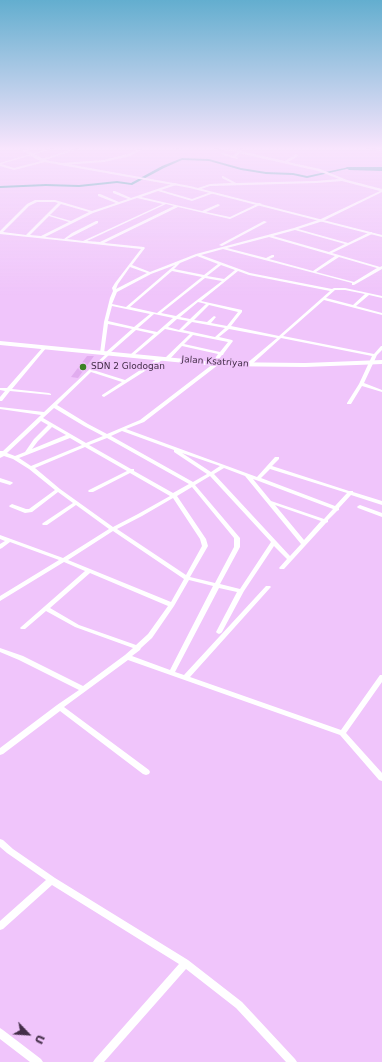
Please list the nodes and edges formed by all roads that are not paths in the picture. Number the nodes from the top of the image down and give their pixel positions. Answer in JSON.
{"nodes":[{"id":1,"x":106,"y":198,"type":"edge"},
{"id":2,"x":129,"y":198,"type":"edge"},
{"id":3,"x":137,"y":198,"type":"edge"},
{"id":4,"x":141,"y":198,"type":"edge"},
{"id":5,"x":183,"y":198,"type":"edge"},
{"id":6,"x":197,"y":198,"type":"edge"},
{"id":7,"x":234,"y":198,"type":"edge"},
{"id":8,"x":368,"y":198,"type":"edge"},
{"id":9,"x":133,"y":199,"type":"junction"},
{"id":10,"x":60,"y":202,"type":"junction"},
{"id":11,"x":120,"y":203,"type":"junction"},
{"id":12,"x":165,"y":203,"type":"junction"},
{"id":13,"x":260,"y":204,"type":"junction"},
{"id":14,"x":218,"y":205,"type":"dead end"},
{"id":15,"x":177,"y":206,"type":"junction"},
{"id":16,"x":92,"y":212,"type":"junction"},
{"id":17,"x":202,"y":212,"type":"junction"},
{"id":18,"x":48,"y":215,"type":"junction"},
{"id":19,"x":322,"y":220,"type":"junction"},
{"id":20,"x":72,"y":222,"type":"junction"},
{"id":21,"x":97,"y":222,"type":"dead end"},
{"id":22,"x":265,"y":222,"type":"dead end"},
{"id":23,"x":295,"y":229,"type":"junction"},
{"id":24,"x":0,"y":233,"type":"edge"},
{"id":25,"x":371,"y":233,"type":"junction"},
{"id":26,"x":27,"y":236,"type":"junction"},
{"id":27,"x":268,"y":236,"type":"junction"},
{"id":28,"x":382,"y":236,"type":"edge"},
{"id":29,"x":40,"y":237,"type":"junction"},
{"id":30,"x":65,"y":239,"type":"junction"},
{"id":31,"x":84,"y":241,"type":"junction"},
{"id":32,"x":101,"y":243,"type":"junction"},
{"id":33,"x":347,"y":244,"type":"junction"},
{"id":34,"x":221,"y":248,"type":"junction"},
{"id":35,"x":212,"y":250,"type":"junction"},
{"id":36,"x":330,"y":253,"type":"junction"},
{"id":37,"x":197,"y":255,"type":"junction"},
{"id":38,"x":273,"y":256,"type":"dead end"},
{"id":39,"x":338,"y":256,"type":"junction"},
{"id":40,"x":265,"y":260,"type":"junction"},
{"id":41,"x":181,"y":261,"type":"junction"},
{"id":42,"x":220,"y":264,"type":"junction"},
{"id":43,"x":130,"y":266,"type":"junction"},
{"id":44,"x":380,"y":268,"type":"edge"},
{"id":45,"x":171,"y":270,"type":"junction"},
{"id":46,"x":238,"y":270,"type":"junction"},
{"id":47,"x":313,"y":272,"type":"junction"},
{"id":48,"x":150,"y":273,"type":"junction"},
{"id":49,"x":204,"y":276,"type":"junction"},
{"id":50,"x":223,"y":280,"type":"junction"},
{"id":51,"x":355,"y":283,"type":"junction"},
{"id":52,"x":345,"y":289,"type":"junction"},
{"id":53,"x":333,"y":290,"type":"junction"},
{"id":54,"x":115,"y":291,"type":"junction"},
{"id":55,"x":368,"y":294,"type":"junction"},
{"id":56,"x":382,"y":297,"type":"edge"},
{"id":57,"x":323,"y":299,"type":"junction"},
{"id":58,"x":197,"y":301,"type":"junction"},
{"id":59,"x":208,"y":304,"type":"junction"},
{"id":60,"x":111,"y":305,"type":"junction"},
{"id":61,"x":354,"y":306,"type":"junction"},
{"id":62,"x":127,"y":308,"type":"junction"},
{"id":63,"x":156,"y":313,"type":"junction"},
{"id":64,"x":382,"y":314,"type":"edge"},
{"id":65,"x":177,"y":317,"type":"junction"},
{"id":66,"x":214,"y":317,"type":"dead end"},
{"id":67,"x":190,"y":320,"type":"junction"},
{"id":68,"x":106,"y":322,"type":"junction"},
{"id":69,"x":208,"y":323,"type":"junction"},
{"id":70,"x":228,"y":327,"type":"junction"},
{"id":71,"x":165,"y":328,"type":"junction"},
{"id":72,"x":134,"y":329,"type":"junction"},
{"id":73,"x":180,"y":331,"type":"junction"},
{"id":74,"x":193,"y":333,"type":"junction"},
{"id":75,"x":158,"y":334,"type":"junction"},
{"id":76,"x":281,"y":336,"type":"junction"},
{"id":77,"x":216,"y":338,"type":"junction"},
{"id":78,"x":0,"y":343,"type":"edge"},
{"id":79,"x":181,"y":345,"type":"junction"},
{"id":80,"x":45,"y":347,"type":"junction"},
{"id":81,"x":382,"y":347,"type":"edge"},
{"id":82,"x":106,"y":353,"type":"junction"},
{"id":83,"x":222,"y":354,"type":"junction"},
{"id":84,"x":375,"y":355,"type":"junction"},
{"id":85,"x":133,"y":356,"type":"junction"},
{"id":86,"x":165,"y":358,"type":"junction"},
{"id":87,"x":372,"y":362,"type":"junction"},
{"id":88,"x":382,"y":362,"type":"edge"},
{"id":89,"x":215,"y":364,"type":"junction"},
{"id":90,"x":248,"y":365,"type":"junction"},
{"id":91,"x":91,"y":371,"type":"junction"},
{"id":92,"x":125,"y":382,"type":"junction"},
{"id":93,"x":361,"y":384,"type":"junction"},
{"id":94,"x":0,"y":389,"type":"edge"},
{"id":95,"x":10,"y":390,"type":"junction"},
{"id":96,"x":382,"y":391,"type":"edge"},
{"id":97,"x":49,"y":394,"type":"dead end"},
{"id":98,"x":104,"y":396,"type":"dead end"},
{"id":99,"x":0,"y":400,"type":"edge"},
{"id":100,"x":349,"y":403,"type":"dead end"},
{"id":101,"x":55,"y":406,"type":"junction"},
{"id":102,"x":0,"y":408,"type":"edge"},
{"id":103,"x":43,"y":417,"type":"junction"},
{"id":104,"x":51,"y":425,"type":"junction"},
{"id":105,"x":123,"y":430,"type":"junction"},
{"id":106,"x":69,"y":436,"type":"junction"},
{"id":107,"x":107,"y":436,"type":"junction"},
{"id":108,"x":86,"y":444,"type":"junction"},
{"id":109,"x":168,"y":446,"type":"junction"},
{"id":110,"x":27,"y":453,"type":"junction"},
{"id":111,"x":2,"y":454,"type":"edge"},
{"id":112,"x":15,"y":458,"type":"junction"},
{"id":113,"x":277,"y":458,"type":"dead end"},
{"id":114,"x":224,"y":466,"type":"junction"},
{"id":115,"x":269,"y":467,"type":"junction"},
{"id":116,"x":31,"y":468,"type":"junction"},
{"id":117,"x":132,"y":470,"type":"junction"},
{"id":118,"x":211,"y":474,"type":"junction"},
{"id":119,"x":246,"y":474,"type":"junction"},
{"id":120,"x":258,"y":479,"type":"junction"},
{"id":121,"x":0,"y":480,"type":"edge"},
{"id":122,"x":10,"y":483,"type":"dead end"},
{"id":123,"x":192,"y":484,"type":"junction"},
{"id":124,"x":58,"y":490,"type":"junction"},
{"id":125,"x":91,"y":491,"type":"dead end"},
{"id":126,"x":351,"y":492,"type":"junction"},
{"id":127,"x":174,"y":496,"type":"junction"},
{"id":128,"x":270,"y":502,"type":"junction"},
{"id":129,"x":76,"y":503,"type":"junction"},
{"id":130,"x":382,"y":503,"type":"edge"},
{"id":131,"x":12,"y":506,"type":"dead end"},
{"id":132,"x":360,"y":507,"type":"dead end"},
{"id":133,"x":337,"y":509,"type":"junction"},
{"id":134,"x":382,"y":515,"type":"edge"},
{"id":135,"x":326,"y":521,"type":"junction"},
{"id":136,"x":45,"y":524,"type":"dead end"},
{"id":137,"x":113,"y":529,"type":"junction"},
{"id":138,"x":0,"y":537,"type":"edge"},
{"id":139,"x":9,"y":540,"type":"junction"},
{"id":140,"x":274,"y":542,"type":"junction"},
{"id":141,"x":304,"y":544,"type":"junction"},
{"id":142,"x":0,"y":547,"type":"edge"},
{"id":143,"x":290,"y":559,"type":"junction"},
{"id":144,"x":64,"y":560,"type":"junction"},
{"id":145,"x":282,"y":568,"type":"dead end"},
{"id":146,"x":88,"y":571,"type":"junction"},
{"id":147,"x":186,"y":578,"type":"junction"},
{"id":148,"x":217,"y":585,"type":"junction"},
{"id":149,"x":268,"y":587,"type":"dead end"},
{"id":150,"x":241,"y":591,"type":"junction"},
{"id":151,"x":0,"y":598,"type":"edge"},
{"id":152,"x":172,"y":605,"type":"junction"},
{"id":153,"x":46,"y":608,"type":"junction"},
{"id":154,"x":23,"y":628,"type":"dead end"},
{"id":155,"x":219,"y":632,"type":"dead end"},
{"id":156,"x":138,"y":648,"type":"junction"},
{"id":157,"x":0,"y":650,"type":"edge"},
{"id":158,"x":126,"y":657,"type":"junction"},
{"id":159,"x":171,"y":673,"type":"junction"},
{"id":160,"x":382,"y":676,"type":"edge"},
{"id":161,"x":185,"y":678,"type":"junction"},
{"id":162,"x":83,"y":689,"type":"junction"},
{"id":163,"x":59,"y":707,"type":"junction"},
{"id":164,"x":342,"y":733,"type":"junction"},
{"id":165,"x":0,"y":752,"type":"edge"},
{"id":166,"x":146,"y":772,"type":"dead end"},
{"id":167,"x":382,"y":778,"type":"edge"},
{"id":168,"x":0,"y":842,"type":"edge"},
{"id":169,"x":52,"y":880,"type":"junction"},
{"id":170,"x":0,"y":926,"type":"edge"},
{"id":171,"x":185,"y":964,"type":"junction"},
{"id":172,"x":0,"y":1033,"type":"edge"},
{"id":173,"x":38,"y":1062,"type":"edge"},
{"id":174,"x":98,"y":1062,"type":"edge"},
{"id":175,"x":292,"y":1062,"type":"edge"}],
"edges":[{"from":1,"to":11,"type":"street"},
{"from":2,"to":9,"type":"street"},
{"from":3,"to":9,"type":"street"},
{"from":4,"to":12,"type":"street"},
{"from":5,"to":6,"type":"street"},
{"from":7,"to":13,"type":"main road"},
{"from":8,"to":19,"type":"street"},
{"from":9,"to":11,"type":"street"},
{"from":10,"to":16,"type":"street"},
{"from":10,"to":18,"type":"street"},
{"from":10,"to":24,"type":"street"},
{"from":11,"to":16,"type":"street"},
{"from":12,"to":15,"type":"street"},
{"from":12,"to":31,"type":"street"},
{"from":13,"to":17,"type":"street"},
{"from":13,"to":19,"type":"main road"},
{"from":14,"to":17,"type":"street"},
{"from":15,"to":17,"type":"street"},
{"from":15,"to":32,"type":"street"},
{"from":16,"to":20,"type":"street"},
{"from":18,"to":20,"type":"street"},
{"from":18,"to":26,"type":"street"},
{"from":19,"to":23,"type":"street"},
{"from":19,"to":25,"type":"main road"},
{"from":20,"to":29,"type":"street"},
{"from":21,"to":30,"type":"street"},
{"from":22,"to":35,"type":"street"},
{"from":23,"to":27,"type":"street"},
{"from":23,"to":33,"type":"street"},
{"from":24,"to":26,"type":"street"},
{"from":25,"to":28,"type":"main road"},
{"from":25,"to":33,"type":"street"},
{"from":26,"to":29,"type":"street"},
{"from":27,"to":34,"type":"street"},
{"from":27,"to":36,"type":"street"},
{"from":29,"to":30,"type":"street"},
{"from":30,"to":31,"type":"street"},
{"from":31,"to":32,"type":"street"},
{"from":32,"to":43,"type":"street"},
{"from":33,"to":36,"type":"street"},
{"from":34,"to":35,"type":"street"},
{"from":34,"to":40,"type":"street"},
{"from":35,"to":37,"type":"street"},
{"from":36,"to":39,"type":"street"},
{"from":37,"to":41,"type":"street"},
{"from":37,"to":42,"type":"street"},
{"from":38,"to":40,"type":"street"},
{"from":39,"to":44,"type":"street"},
{"from":39,"to":47,"type":"street"},
{"from":40,"to":47,"type":"street"},
{"from":41,"to":45,"type":"street"},
{"from":41,"to":48,"type":"street"},
{"from":42,"to":46,"type":"street"},
{"from":42,"to":49,"type":"street"},
{"from":43,"to":48,"type":"street"},
{"from":43,"to":54,"type":"street"},
{"from":44,"to":51,"type":"street"},
{"from":45,"to":49,"type":"street"},
{"from":45,"to":62,"type":"street"},
{"from":46,"to":50,"type":"street"},
{"from":46,"to":53,"type":"street"},
{"from":47,"to":51,"type":"street"},
{"from":48,"to":54,"type":"street"},
{"from":49,"to":50,"type":"street"},
{"from":49,"to":63,"type":"street"},
{"from":50,"to":58,"type":"street"},
{"from":51,"to":52,"type":"street"},
{"from":52,"to":53,"type":"street"},
{"from":52,"to":55,"type":"street"},
{"from":53,"to":57,"type":"street"},
{"from":54,"to":60,"type":"street"},
{"from":55,"to":56,"type":"street"},
{"from":55,"to":61,"type":"street"},
{"from":57,"to":61,"type":"street"},
{"from":57,"to":76,"type":"street"},
{"from":58,"to":59,"type":"street"},
{"from":58,"to":65,"type":"street"},
{"from":59,"to":67,"type":"street"},
{"from":59,"to":70,"type":"street"},
{"from":60,"to":62,"type":"street"},
{"from":60,"to":68,"type":"street"},
{"from":61,"to":64,"type":"street"},
{"from":62,"to":63,"type":"street"},
{"from":63,"to":65,"type":"street"},
{"from":63,"to":72,"type":"street"},
{"from":65,"to":67,"type":"street"},
{"from":65,"to":71,"type":"street"},
{"from":66,"to":69,"type":"street"},
{"from":67,"to":69,"type":"street"},
{"from":67,"to":73,"type":"street"},
{"from":68,"to":72,"type":"street"},
{"from":68,"to":82,"type":"street"},
{"from":69,"to":70,"type":"street"},
{"from":70,"to":76,"type":"street"},
{"from":70,"to":77,"type":"street"},
{"from":71,"to":73,"type":"street"},
{"from":71,"to":75,"type":"street"},
{"from":72,"to":75,"type":"street"},
{"from":72,"to":82,"type":"street"},
{"from":73,"to":74,"type":"street"},
{"from":74,"to":77,"type":"street"},
{"from":74,"to":79,"type":"street"},
{"from":75,"to":85,"type":"street"},
{"from":76,"to":84,"type":"street"},
{"from":76,"to":90,"type":"street"},
{"from":77,"to":83,"type":"street"},
{"from":78,"to":80,"type":"street","name":"Jalan Ksatriyan"},
{"from":79,"to":83,"type":"street"},
{"from":79,"to":86,"type":"street"},
{"from":80,"to":82,"type":"street","name":"Jalan Ksatriyan"},
{"from":80,"to":95,"type":"street"},
{"from":81,"to":84,"type":"street"},
{"from":82,"to":85,"type":"street","name":"Jalan Ksatriyan"},
{"from":82,"to":91,"type":"street"},
{"from":83,"to":89,"type":"street"},
{"from":84,"to":87,"type":"street"},
{"from":85,"to":86,"type":"street","name":"Jalan Ksatriyan"},
{"from":86,"to":89,"type":"street","name":"Jalan Ksatriyan"},
{"from":86,"to":92,"type":"street"},
{"from":87,"to":88,"type":"street","name":"Jalan Ksatriyan"},
{"from":87,"to":90,"type":"street","name":"Jalan Ksatriyan"},
{"from":87,"to":93,"type":"street"},
{"from":89,"to":90,"type":"street","name":"Jalan Ksatriyan"},
{"from":89,"to":105,"type":"street"},
{"from":91,"to":92,"type":"street"},
{"from":91,"to":101,"type":"street"},
{"from":92,"to":98,"type":"street"},
{"from":93,"to":96,"type":"street"},
{"from":93,"to":100,"type":"street"},
{"from":94,"to":95,"type":"street"},
{"from":95,"to":97,"type":"street"},
{"from":95,"to":99,"type":"street"},
{"from":101,"to":103,"type":"street"},
{"from":101,"to":107,"type":"street"},
{"from":102,"to":103,"type":"street"},
{"from":103,"to":104,"type":"street"},
{"from":103,"to":111,"type":"street"},
{"from":104,"to":106,"type":"street"},
{"from":104,"to":110,"type":"street"},
{"from":105,"to":107,"type":"street"},
{"from":105,"to":109,"type":"street"},
{"from":106,"to":108,"type":"street"},
{"from":106,"to":110,"type":"street"},
{"from":107,"to":108,"type":"street"},
{"from":107,"to":123,"type":"street"},
{"from":108,"to":116,"type":"street"},
{"from":108,"to":117,"type":"street"},
{"from":109,"to":114,"type":"street"},
{"from":109,"to":118,"type":"street"},
{"from":110,"to":112,"type":"street"},
{"from":111,"to":112,"type":"street"},
{"from":112,"to":116,"type":"street"},
{"from":113,"to":115,"type":"street"},
{"from":114,"to":118,"type":"street"},
{"from":114,"to":119,"type":"street"},
{"from":115,"to":120,"type":"street"},
{"from":115,"to":126,"type":"street"},
{"from":116,"to":124,"type":"street"},
{"from":117,"to":125,"type":"street"},
{"from":117,"to":127,"type":"street"},
{"from":118,"to":123,"type":"street"},
{"from":118,"to":140,"type":"street"},
{"from":119,"to":120,"type":"street"},
{"from":119,"to":128,"type":"street"},
{"from":120,"to":133,"type":"street"},
{"from":121,"to":122,"type":"street"},
{"from":123,"to":127,"type":"street"},
{"from":123,"to":148,"type":"street"},
{"from":124,"to":129,"type":"street"},
{"from":124,"to":131,"type":"street"},
{"from":126,"to":130,"type":"street"},
{"from":126,"to":133,"type":"street"},
{"from":127,"to":137,"type":"street"},
{"from":127,"to":147,"type":"street"},
{"from":128,"to":135,"type":"street"},
{"from":128,"to":141,"type":"street"},
{"from":129,"to":136,"type":"street"},
{"from":129,"to":137,"type":"street"},
{"from":132,"to":134,"type":"street"},
{"from":133,"to":135,"type":"street"},
{"from":135,"to":141,"type":"street"},
{"from":137,"to":144,"type":"street"},
{"from":137,"to":147,"type":"street"},
{"from":138,"to":139,"type":"street"},
{"from":139,"to":142,"type":"street"},
{"from":139,"to":144,"type":"street"},
{"from":140,"to":143,"type":"street"},
{"from":140,"to":150,"type":"street"},
{"from":141,"to":143,"type":"street"},
{"from":143,"to":145,"type":"street"},
{"from":144,"to":146,"type":"street"},
{"from":144,"to":151,"type":"street"},
{"from":146,"to":152,"type":"street"},
{"from":146,"to":153,"type":"street"},
{"from":147,"to":148,"type":"street"},
{"from":147,"to":152,"type":"street"},
{"from":148,"to":150,"type":"street"},
{"from":148,"to":159,"type":"street"},
{"from":149,"to":161,"type":"street"},
{"from":150,"to":155,"type":"street"},
{"from":152,"to":156,"type":"street"},
{"from":153,"to":154,"type":"street"},
{"from":153,"to":156,"type":"street"},
{"from":156,"to":158,"type":"street"},
{"from":157,"to":162,"type":"street"},
{"from":158,"to":159,"type":"street"},
{"from":158,"to":162,"type":"street"},
{"from":159,"to":161,"type":"street"},
{"from":160,"to":164,"type":"street"},
{"from":161,"to":164,"type":"street"},
{"from":162,"to":163,"type":"street"},
{"from":163,"to":165,"type":"street"},
{"from":163,"to":166,"type":"street"},
{"from":164,"to":167,"type":"street"},
{"from":168,"to":169,"type":"street"},
{"from":169,"to":170,"type":"street"},
{"from":169,"to":171,"type":"street"},
{"from":171,"to":174,"type":"street"},
{"from":171,"to":175,"type":"street"},
{"from":172,"to":173,"type":"street"}]}
